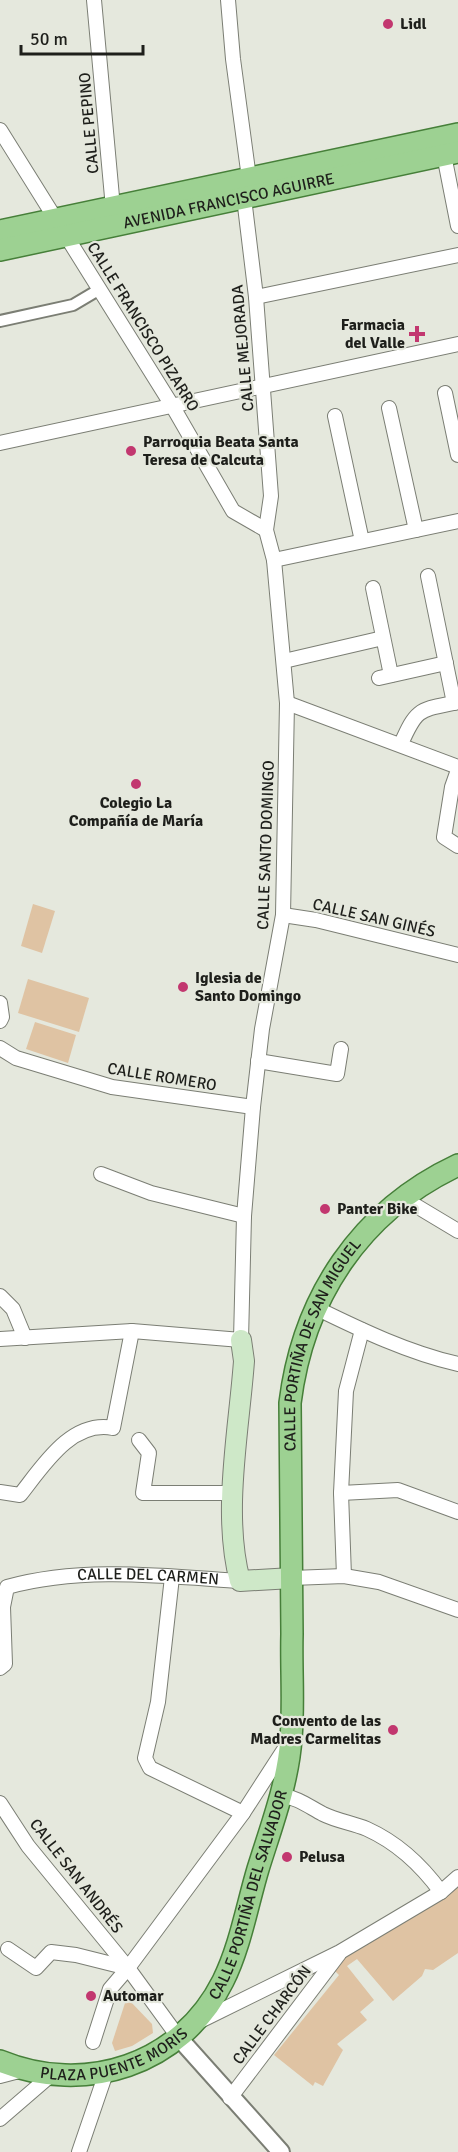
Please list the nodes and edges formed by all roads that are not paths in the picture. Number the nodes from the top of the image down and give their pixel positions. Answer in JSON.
{"nodes":[{"id":1,"x":94,"y":0,"type":"edge"},
{"id":2,"x":228,"y":0,"type":"edge"},
{"id":3,"x":0,"y":130,"type":"edge"},
{"id":4,"x":458,"y":134,"type":"edge"},
{"id":5,"x":451,"y":154,"type":"edge"},
{"id":6,"x":247,"y":188,"type":"junction"},
{"id":7,"x":113,"y":208,"type":"junction"},
{"id":8,"x":458,"y":226,"type":"edge"},
{"id":9,"x":62,"y":228,"type":"junction"},
{"id":10,"x":0,"y":231,"type":"edge"},
{"id":11,"x":0,"y":250,"type":"edge"},
{"id":12,"x":458,"y":255,"type":"edge"},
{"id":13,"x":100,"y":289,"type":"junction"},
{"id":14,"x":256,"y":297,"type":"junction"},
{"id":15,"x":0,"y":321,"type":"edge"},
{"id":16,"x":458,"y":344,"type":"edge"},
{"id":17,"x":263,"y":385,"type":"junction"},
{"id":18,"x":445,"y":393,"type":"dead end"},
{"id":19,"x":173,"y":407,"type":"junction"},
{"id":20,"x":389,"y":408,"type":"dead end"},
{"id":21,"x":336,"y":416,"type":"dead end"},
{"id":22,"x":0,"y":443,"type":"edge"},
{"id":23,"x":458,"y":455,"type":"edge"},
{"id":24,"x":458,"y":521,"type":"edge"},
{"id":25,"x":266,"y":530,"type":"junction"},
{"id":26,"x":416,"y":530,"type":"junction"},
{"id":27,"x":362,"y":541,"type":"junction"},
{"id":28,"x":274,"y":560,"type":"junction"},
{"id":29,"x":428,"y":576,"type":"dead end"},
{"id":30,"x":373,"y":588,"type":"dead end"},
{"id":31,"x":383,"y":638,"type":"junction"},
{"id":32,"x":284,"y":661,"type":"junction"},
{"id":33,"x":446,"y":663,"type":"junction"},
{"id":34,"x":456,"y":702,"type":"edge"},
{"id":35,"x":287,"y":703,"type":"junction"},
{"id":36,"x":401,"y":744,"type":"junction"},
{"id":37,"x":458,"y":768,"type":"edge"},
{"id":38,"x":458,"y":846,"type":"edge"},
{"id":39,"x":283,"y":915,"type":"junction"},
{"id":40,"x":458,"y":955,"type":"edge"},
{"id":41,"x":0,"y":1003,"type":"edge"},
{"id":42,"x":0,"y":1021,"type":"edge"},
{"id":43,"x":0,"y":1048,"type":"edge"},
{"id":44,"x":341,"y":1049,"type":"dead end"},
{"id":45,"x":258,"y":1061,"type":"junction"},
{"id":46,"x":253,"y":1107,"type":"junction"},
{"id":47,"x":458,"y":1165,"type":"edge"},
{"id":48,"x":101,"y":1174,"type":"dead end"},
{"id":49,"x":403,"y":1198,"type":"junction"},
{"id":50,"x":244,"y":1216,"type":"junction"},
{"id":51,"x":458,"y":1231,"type":"edge"},
{"id":52,"x":0,"y":1296,"type":"edge"},
{"id":53,"x":316,"y":1308,"type":"junction"},
{"id":54,"x":362,"y":1330,"type":"junction"},
{"id":55,"x":132,"y":1331,"type":"junction"},
{"id":56,"x":25,"y":1338,"type":"junction"},
{"id":57,"x":0,"y":1339,"type":"edge"},
{"id":58,"x":241,"y":1340,"type":"junction"},
{"id":59,"x":458,"y":1364,"type":"edge"},
{"id":60,"x":139,"y":1440,"type":"dead end"},
{"id":61,"x":0,"y":1492,"type":"edge"},
{"id":62,"x":234,"y":1493,"type":"junction"},
{"id":63,"x":341,"y":1493,"type":"junction"},
{"id":64,"x":458,"y":1512,"type":"edge"},
{"id":65,"x":344,"y":1575,"type":"junction"},
{"id":66,"x":172,"y":1577,"type":"junction"},
{"id":67,"x":292,"y":1578,"type":"junction"},
{"id":68,"x":240,"y":1581,"type":"junction"},
{"id":69,"x":4,"y":1587,"type":"edge"},
{"id":70,"x":458,"y":1610,"type":"edge"},
{"id":71,"x":0,"y":1668,"type":"edge"},
{"id":72,"x":291,"y":1738,"type":"junction"},
{"id":73,"x":281,"y":1795,"type":"junction"},
{"id":74,"x":0,"y":1803,"type":"edge"},
{"id":75,"x":243,"y":1813,"type":"junction"},
{"id":76,"x":458,"y":1877,"type":"edge"},
{"id":77,"x":441,"y":1892,"type":"junction"},
{"id":78,"x":8,"y":1949,"type":"dead end"},
{"id":79,"x":340,"y":1952,"type":"junction"},
{"id":80,"x":128,"y":1968,"type":"junction"},
{"id":81,"x":195,"y":2023,"type":"junction"},
{"id":82,"x":179,"y":2038,"type":"junction"},
{"id":83,"x":93,"y":2042,"type":"dead end"},
{"id":84,"x":0,"y":2061,"type":"edge"},
{"id":85,"x":23,"y":2070,"type":"junction"},
{"id":86,"x":106,"y":2073,"type":"junction"},
{"id":87,"x":51,"y":2075,"type":"junction"},
{"id":88,"x":0,"y":2076,"type":"edge"},
{"id":89,"x":230,"y":2098,"type":"junction"},
{"id":90,"x":0,"y":2119,"type":"edge"},
{"id":91,"x":80,"y":2152,"type":"edge"},
{"id":92,"x":281,"y":2152,"type":"edge"}],
"edges":[{"from":1,"to":7,"type":"street","name":"CALLE PEPINO"},
{"from":2,"to":6,"type":"street","name":"CALLE MEJORADA"},
{"from":3,"to":9,"type":"street","name":"CALLE FRANCISCO PIZARRO"},
{"from":4,"to":6,"type":"main road","name":"AVENIDA FRANCISCO AGUIRRE"},
{"from":5,"to":6,"type":"main road","name":"AVENIDA FRANCISCO AGUIRRE"},
{"from":5,"to":8,"type":"street"},
{"from":6,"to":7,"type":"main road","name":"AVENIDA FRANCISCO AGUIRRE"},
{"from":6,"to":9,"type":"main road","name":"AVENIDA FRANCISCO AGUIRRE"},
{"from":6,"to":14,"type":"street","name":"CALLE MEJORADA"},
{"from":7,"to":9,"type":"main road","name":"AVENIDA FRANCISCO AGUIRRE"},
{"from":9,"to":10,"type":"main road","name":"AVENIDA FRANCISCO AGUIRRE"},
{"from":9,"to":11,"type":"main road","name":"AVENIDA FRANCISCO AGUIRRE"},
{"from":9,"to":13,"type":"street","name":"CALLE FRANCISCO PIZARRO"},
{"from":12,"to":14,"type":"street"},
{"from":13,"to":15,"type":"street"},
{"from":13,"to":19,"type":"street","name":"CALLE FRANCISCO PIZARRO"},
{"from":14,"to":17,"type":"street","name":"CALLE MEJORADA"},
{"from":16,"to":17,"type":"street"},
{"from":17,"to":19,"type":"street"},
{"from":17,"to":25,"type":"street","name":"CALLE MEJORADA"},
{"from":18,"to":23,"type":"street"},
{"from":19,"to":22,"type":"street"},
{"from":19,"to":25,"type":"street","name":"CALLE FRANCISCO PIZARRO"},
{"from":20,"to":26,"type":"street"},
{"from":21,"to":27,"type":"street"},
{"from":24,"to":26,"type":"street"},
{"from":25,"to":28,"type":"street","name":"CALLE SANTO DOMINGO"},
{"from":26,"to":27,"type":"street"},
{"from":27,"to":28,"type":"street"},
{"from":28,"to":32,"type":"street","name":"CALLE SANTO DOMINGO"},
{"from":29,"to":33,"type":"street"},
{"from":30,"to":31,"type":"street"},
{"from":31,"to":32,"type":"street"},
{"from":31,"to":33,"type":"street"},
{"from":32,"to":35,"type":"street","name":"CALLE SANTO DOMINGO"},
{"from":33,"to":34,"type":"street"},
{"from":34,"to":36,"type":"street"},
{"from":35,"to":36,"type":"street"},
{"from":35,"to":39,"type":"street","name":"CALLE SANTO DOMINGO"},
{"from":36,"to":37,"type":"street"},
{"from":37,"to":38,"type":"street"},
{"from":39,"to":40,"type":"street","name":"CALLE SAN GINÉS"},
{"from":39,"to":45,"type":"street","name":"CALLE SANTO DOMINGO"},
{"from":41,"to":42,"type":"street"},
{"from":43,"to":46,"type":"street","name":"CALLE ROMERO"},
{"from":44,"to":45,"type":"street"},
{"from":45,"to":46,"type":"street","name":"CALLE SANTO DOMINGO"},
{"from":46,"to":50,"type":"street","name":"CALLE SANTO DOMINGO"},
{"from":47,"to":49,"type":"main road","name":"CALLE PORTIÑA DE SAN MIGUEL"},
{"from":48,"to":50,"type":"street"},
{"from":49,"to":51,"type":"street"},
{"from":49,"to":53,"type":"main road","name":"CALLE PORTIÑA DE SAN MIGUEL"},
{"from":50,"to":58,"type":"street","name":"CALLE SANTO DOMINGO"},
{"from":52,"to":56,"type":"street"},
{"from":53,"to":54,"type":"street"},
{"from":53,"to":67,"type":"main road","name":"CALLE PORTIÑA DE SAN MIGUEL"},
{"from":54,"to":59,"type":"street"},
{"from":54,"to":63,"type":"street"},
{"from":55,"to":56,"type":"street"},
{"from":55,"to":58,"type":"street"},
{"from":55,"to":61,"type":"street"},
{"from":56,"to":57,"type":"street"},
{"from":58,"to":62,"type":"main road"},
{"from":60,"to":62,"type":"street"},
{"from":62,"to":68,"type":"main road"},
{"from":63,"to":64,"type":"street"},
{"from":63,"to":65,"type":"street"},
{"from":65,"to":67,"type":"street"},
{"from":65,"to":70,"type":"street"},
{"from":66,"to":68,"type":"street","name":"CALLE DEL CARMEN"},
{"from":66,"to":69,"type":"street","name":"CALLE DEL CARMEN"},
{"from":66,"to":75,"type":"street"},
{"from":67,"to":68,"type":"main road","name":"CALLE DEL CARMEN"},
{"from":67,"to":72,"type":"main road","name":"CALLE PORTIÑA DEL SALVADOR"},
{"from":69,"to":71,"type":"street"},
{"from":72,"to":73,"type":"main road","name":"CALLE PORTIÑA DEL SALVADOR"},
{"from":72,"to":75,"type":"street","name":"CALLE PORTIÑA DEL SALVADOR"},
{"from":73,"to":77,"type":"street"},
{"from":73,"to":81,"type":"main road","name":"CALLE PORTIÑA DEL SALVADOR"},
{"from":74,"to":80,"type":"street","name":"CALLE SAN ANDRÉS"},
{"from":75,"to":80,"type":"street","name":"CALLE PORTIÑA DEL SALVADOR"},
{"from":76,"to":77,"type":"street","name":"CALLE CHARCÓN"},
{"from":77,"to":79,"type":"street","name":"CALLE CHARCÓN"},
{"from":78,"to":80,"type":"street"},
{"from":79,"to":81,"type":"street","name":"CALLE CHARCÓN"},
{"from":79,"to":89,"type":"street","name":"CALLE CHARCÓN"},
{"from":80,"to":82,"type":"street","name":"PLAZA PUENTE MORIS"},
{"from":80,"to":83,"type":"street","name":"PLAZA PUENTE MORIS"},
{"from":81,"to":82,"type":"main road","name":"CALLE PORTIÑA DEL SALVADOR"},
{"from":82,"to":86,"type":"main road","name":"PLAZA PUENTE MORIS"},
{"from":82,"to":89,"type":"street"},
{"from":84,"to":85,"type":"main road","name":"PLAZA PUENTE MORIS"},
{"from":85,"to":87,"type":"main road","name":"PLAZA PUENTE MORIS"},
{"from":85,"to":88,"type":"street"},
{"from":86,"to":87,"type":"main road","name":"PLAZA PUENTE MORIS"},
{"from":86,"to":91,"type":"street"},
{"from":87,"to":90,"type":"street"},
{"from":89,"to":92,"type":"street"}]}
